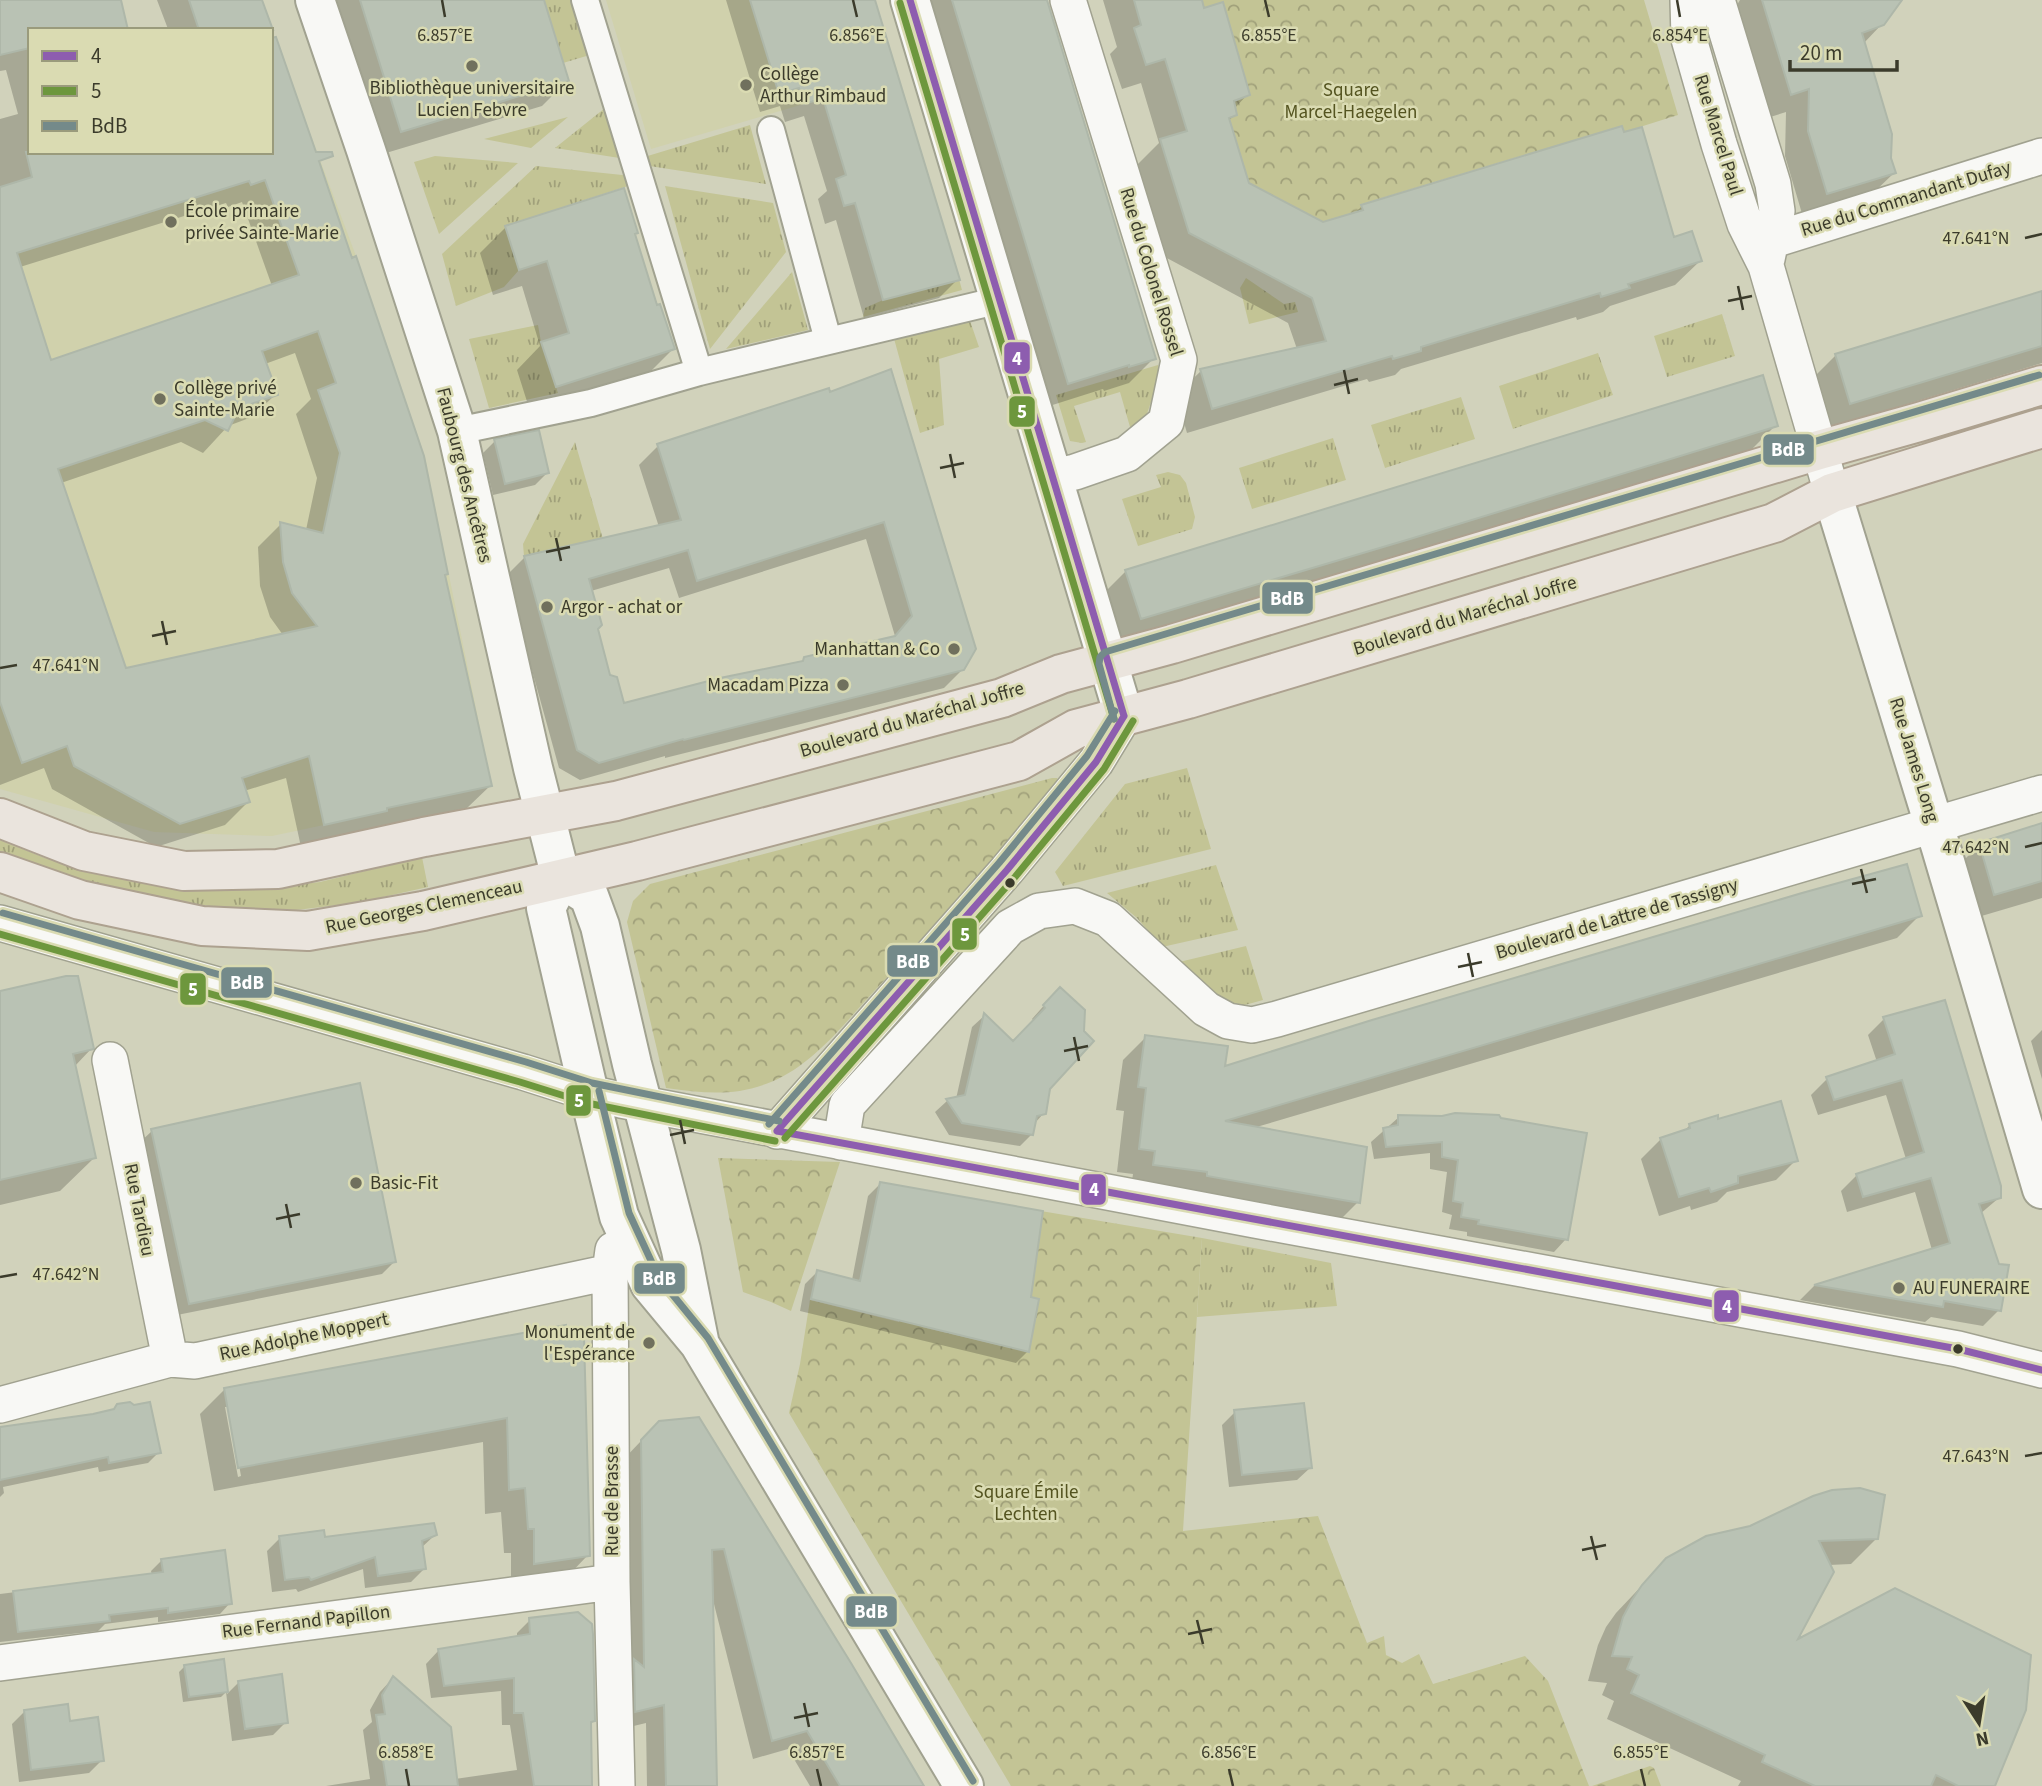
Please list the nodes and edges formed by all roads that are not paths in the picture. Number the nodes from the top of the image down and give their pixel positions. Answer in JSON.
{"nodes":[{"id":1,"x":315,"y":0,"type":"edge"},
{"id":2,"x":585,"y":0,"type":"edge"},
{"id":3,"x":910,"y":0,"type":"edge"},
{"id":4,"x":1068,"y":0,"type":"edge"},
{"id":5,"x":1688,"y":0,"type":"edge"},
{"id":6,"x":1717,"y":0,"type":"edge"},
{"id":7,"x":771,"y":130,"type":"dead end"},
{"id":8,"x":2042,"y":156,"type":"edge"},
{"id":9,"x":1768,"y":253,"type":"junction"},
{"id":10,"x":1000,"y":300,"type":"junction"},
{"id":11,"x":828,"y":340,"type":"junction"},
{"id":12,"x":698,"y":372,"type":"junction"},
{"id":13,"x":2042,"y":384,"type":"edge"},
{"id":14,"x":2042,"y":428,"type":"edge"},
{"id":15,"x":457,"y":431,"type":"junction"},
{"id":16,"x":1819,"y":450,"type":"junction"},
{"id":17,"x":1053,"y":477,"type":"junction"},
{"id":18,"x":1832,"y":493,"type":"junction"},
{"id":19,"x":1109,"y":662,"type":"junction"},
{"id":20,"x":1124,"y":716,"type":"junction"},
{"id":21,"x":2042,"y":793,"type":"edge"},
{"id":22,"x":544,"y":815,"type":"junction"},
{"id":23,"x":0,"y":818,"type":"edge"},
{"id":24,"x":1934,"y":825,"type":"junction"},
{"id":25,"x":0,"y":872,"type":"edge"},
{"id":26,"x":561,"y":878,"type":"junction"},
{"id":27,"x":0,"y":923,"type":"edge"},
{"id":28,"x":110,"y":1060,"type":"dead end"},
{"id":29,"x":589,"y":1093,"type":"junction"},
{"id":30,"x":643,"y":1104,"type":"junction"},
{"id":31,"x":776,"y":1131,"type":"junction"},
{"id":32,"x":841,"y":1142,"type":"junction"},
{"id":33,"x":2042,"y":1189,"type":"edge"},
{"id":34,"x":619,"y":1216,"type":"junction"},
{"id":35,"x":610,"y":1272,"type":"junction"},
{"id":36,"x":699,"y":1343,"type":"junction"},
{"id":37,"x":170,"y":1359,"type":"junction"},
{"id":38,"x":2042,"y":1370,"type":"edge"},
{"id":39,"x":0,"y":1405,"type":"edge"},
{"id":40,"x":611,"y":1582,"type":"junction"},
{"id":41,"x":0,"y":1662,"type":"edge"},
{"id":42,"x":617,"y":1786,"type":"edge"},
{"id":43,"x":964,"y":1786,"type":"edge"}],
"edges":[{"from":1,"to":15,"type":"main road","name":"Faubourg des Ancêtres"},
{"from":2,"to":12,"type":"street"},
{"from":3,"to":10,"type":"main road"},
{"from":4,"to":17,"type":"street","name":"Rue du Colonel Rossel"},
{"from":5,"to":9,"type":"street","name":"Rue Marcel Paul"},
{"from":6,"to":9,"type":"street","name":"Rue Marcel Paul"},
{"from":7,"to":11,"type":"street"},
{"from":8,"to":9,"type":"street","name":"Rue du Commandant Dufay"},
{"from":9,"to":16,"type":"street","name":"Rue Marcel Paul"},
{"from":10,"to":11,"type":"street"},
{"from":10,"to":17,"type":"main road"},
{"from":11,"to":12,"type":"street"},
{"from":12,"to":15,"type":"street"},
{"from":13,"to":16,"type":"main road","name":"Boulevard du Maréchal Joffre"},
{"from":14,"to":18,"type":"main road","name":"Boulevard du Maréchal Joffre"},
{"from":15,"to":22,"type":"main road","name":"Faubourg des Ancêtres"},
{"from":16,"to":18,"type":"street","name":"Rue Marcel Paul"},
{"from":16,"to":19,"type":"main road","name":"Boulevard du Maréchal Joffre"},
{"from":17,"to":19,"type":"main road"},
{"from":18,"to":20,"type":"main road","name":"Boulevard du Maréchal Joffre"},
{"from":18,"to":24,"type":"main road","name":"Rue James Long"},
{"from":19,"to":20,"type":"main road"},
{"from":19,"to":22,"type":"main road","name":"Boulevard du Maréchal Joffre"},
{"from":20,"to":26,"type":"main road","name":"Boulevard du Maréchal Joffre"},
{"from":20,"to":31,"type":"street"},
{"from":21,"to":24,"type":"street","name":"Boulevard de Lattre de Tassigny"},
{"from":22,"to":23,"type":"main road"},
{"from":22,"to":26,"type":"main road","name":"Faubourg des Ancêtres"},
{"from":24,"to":32,"type":"street","name":"Boulevard de Lattre de Tassigny"},
{"from":24,"to":33,"type":"main road","name":"Rue James Long"},
{"from":25,"to":26,"type":"main road","name":"Rue Georges Clemenceau"},
{"from":26,"to":29,"type":"main road"},
{"from":26,"to":30,"type":"main road"},
{"from":27,"to":29,"type":"street"},
{"from":28,"to":37,"type":"street","name":"Rue Tardieu"},
{"from":29,"to":30,"type":"street"},
{"from":29,"to":34,"type":"main road"},
{"from":30,"to":31,"type":"street"},
{"from":30,"to":36,"type":"main road"},
{"from":31,"to":32,"type":"street"},
{"from":32,"to":38,"type":"street"},
{"from":34,"to":35,"type":"street","name":"Rue de Brasse"},
{"from":34,"to":36,"type":"main road"},
{"from":35,"to":37,"type":"street","name":"Rue Adolphe Moppert"},
{"from":35,"to":40,"type":"street","name":"Rue de Brasse"},
{"from":36,"to":43,"type":"main road"},
{"from":37,"to":39,"type":"street","name":"Rue Adolphe Moppert"},
{"from":40,"to":41,"type":"street","name":"Rue Fernand Papillon"},
{"from":40,"to":42,"type":"street","name":"Rue de Brasse"}]}
